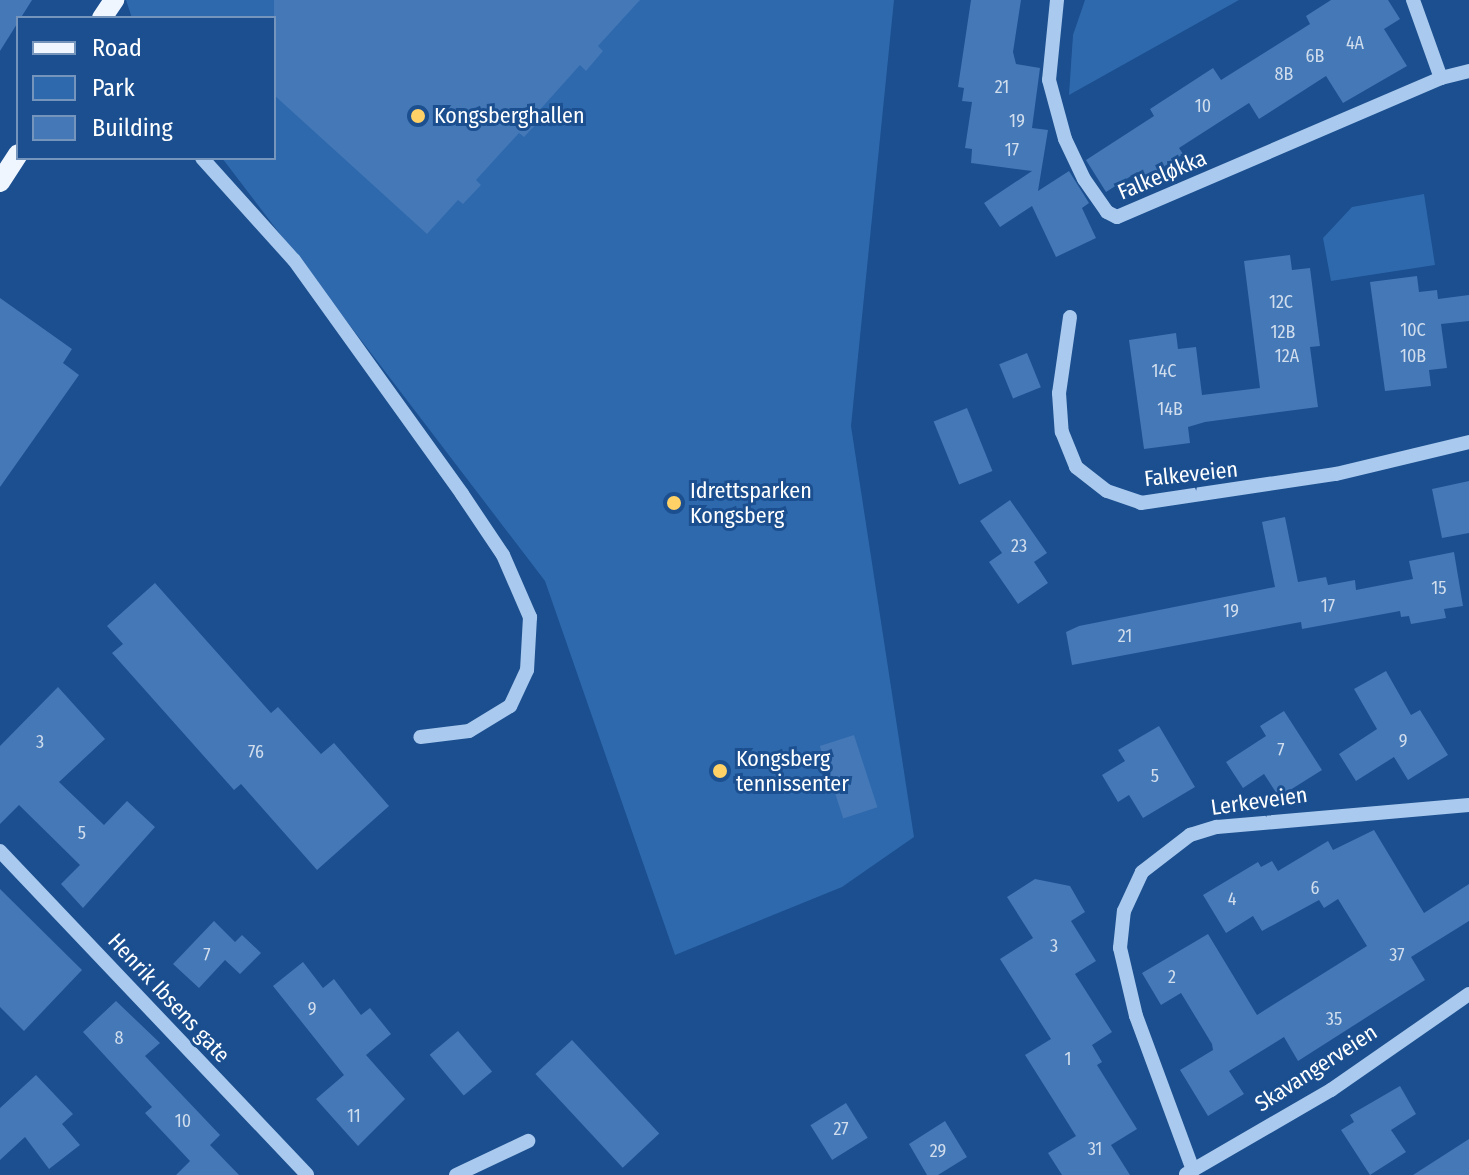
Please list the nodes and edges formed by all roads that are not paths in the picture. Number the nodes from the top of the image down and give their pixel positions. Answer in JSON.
{"nodes":[{"id":1,"x":1057,"y":0,"type":"edge"},
{"id":2,"x":1413,"y":0,"type":"edge"},
{"id":3,"x":1469,"y":71,"type":"edge"},
{"id":4,"x":1441,"y":78,"type":"junction"},
{"id":5,"x":16,"y":157,"type":"edge"},
{"id":6,"x":204,"y":160,"type":"edge"},
{"id":7,"x":0,"y":182,"type":"edge"},
{"id":8,"x":1070,"y":317,"type":"dead end"},
{"id":9,"x":1469,"y":442,"type":"edge"},
{"id":10,"x":420,"y":737,"type":"dead end"},
{"id":11,"x":1469,"y":805,"type":"edge"},
{"id":12,"x":0,"y":851,"type":"edge"},
{"id":13,"x":1469,"y":994,"type":"edge"},
{"id":14,"x":528,"y":1141,"type":"dead end"},
{"id":15,"x":1189,"y":1172,"type":"edge"},
{"id":16,"x":307,"y":1175,"type":"edge"},
{"id":17,"x":456,"y":1175,"type":"edge"}],
"edges":[{"from":1,"to":4,"type":"street","name":"Falkeløkka"},
{"from":2,"to":4,"type":"street"},
{"from":3,"to":4,"type":"street","name":"Falkeløkka"},
{"from":5,"to":7,"type":"main road"},
{"from":6,"to":10,"type":"street"},
{"from":8,"to":9,"type":"street","name":"Falkeveien"},
{"from":11,"to":15,"type":"street","name":"Lerkeveien"},
{"from":12,"to":16,"type":"street","name":"Henrik Ibsens gate"},
{"from":13,"to":15,"type":"street","name":"Skavangerveien"},
{"from":14,"to":17,"type":"street"}]}
